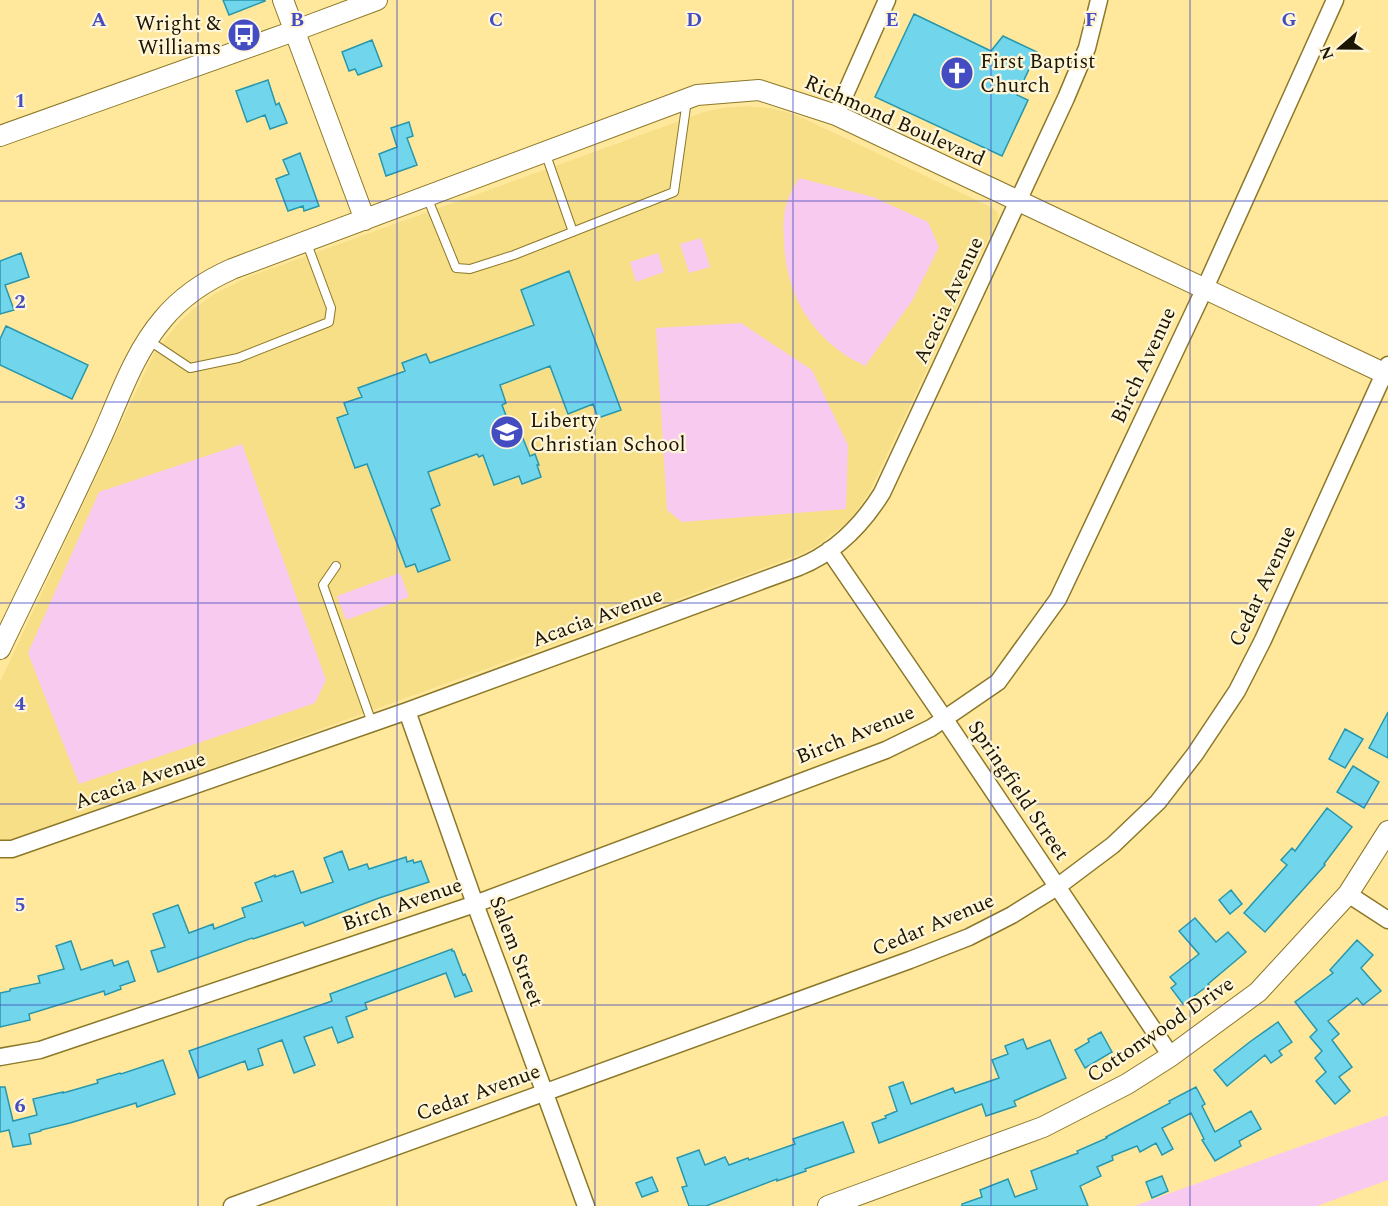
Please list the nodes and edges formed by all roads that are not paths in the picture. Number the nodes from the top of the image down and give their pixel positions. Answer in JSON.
{"nodes":[{"id":1,"x":284,"y":0,"type":"edge"},
{"id":2,"x":377,"y":0,"type":"edge"},
{"id":3,"x":887,"y":0,"type":"edge"},
{"id":4,"x":1099,"y":0,"type":"edge"},
{"id":5,"x":1335,"y":0,"type":"edge"},
{"id":6,"x":294,"y":31,"type":"junction"},
{"id":7,"x":687,"y":98,"type":"junction"},
{"id":8,"x":836,"y":116,"type":"junction"},
{"id":9,"x":0,"y":136,"type":"edge"},
{"id":10,"x":545,"y":152,"type":"junction"},
{"id":11,"x":427,"y":196,"type":"junction"},
{"id":12,"x":1019,"y":202,"type":"junction"},
{"id":13,"x":365,"y":220,"type":"junction"},
{"id":14,"x":573,"y":232,"type":"junction"},
{"id":15,"x":306,"y":241,"type":"junction"},
{"id":16,"x":1205,"y":288,"type":"junction"},
{"id":17,"x":147,"y":340,"type":"junction"},
{"id":18,"x":1387,"y":372,"type":"edge"},
{"id":19,"x":829,"y":550,"type":"junction"},
{"id":20,"x":336,"y":566,"type":"dead end"},
{"id":21,"x":0,"y":649,"type":"edge"},
{"id":22,"x":407,"y":711,"type":"junction"},
{"id":23,"x":944,"y":718,"type":"junction"},
{"id":24,"x":372,"y":723,"type":"junction"},
{"id":25,"x":1388,"y":831,"type":"edge"},
{"id":26,"x":0,"y":849,"type":"edge"},
{"id":27,"x":1057,"y":887,"type":"junction"},
{"id":28,"x":1348,"y":894,"type":"junction"},
{"id":29,"x":475,"y":904,"type":"junction"},
{"id":30,"x":1388,"y":920,"type":"edge"},
{"id":31,"x":1171,"y":1056,"type":"junction"},
{"id":32,"x":0,"y":1057,"type":"edge"},
{"id":33,"x":545,"y":1092,"type":"junction"},
{"id":34,"x":232,"y":1206,"type":"edge"},
{"id":35,"x":586,"y":1206,"type":"edge"},
{"id":36,"x":828,"y":1206,"type":"edge"}],
"edges":[{"from":1,"to":6,"type":"street"},
{"from":2,"to":6,"type":"street"},
{"from":3,"to":8,"type":"street"},
{"from":4,"to":12,"type":"street","name":"Acacia Avenue"},
{"from":5,"to":16,"type":"street","name":"Birch Avenue"},
{"from":6,"to":9,"type":"street"},
{"from":6,"to":13,"type":"street"},
{"from":7,"to":8,"type":"street","name":"Richmond Boulevard"},
{"from":7,"to":10,"type":"street","name":"Richmond Boulevard"},
{"from":7,"to":14,"type":"lane"},
{"from":8,"to":12,"type":"street","name":"Richmond Boulevard"},
{"from":10,"to":11,"type":"street","name":"Richmond Boulevard"},
{"from":10,"to":14,"type":"lane"},
{"from":11,"to":13,"type":"street","name":"Richmond Boulevard"},
{"from":11,"to":14,"type":"lane"},
{"from":12,"to":16,"type":"street","name":"Richmond Boulevard"},
{"from":12,"to":19,"type":"street","name":"Acacia Avenue"},
{"from":13,"to":15,"type":"street","name":"Richmond Boulevard"},
{"from":15,"to":17,"type":"street","name":"Richmond Boulevard"},
{"from":15,"to":17,"type":"lane"},
{"from":16,"to":18,"type":"street","name":"Richmond Boulevard"},
{"from":16,"to":23,"type":"street","name":"Birch Avenue"},
{"from":17,"to":21,"type":"street","name":"Richmond Boulevard"},
{"from":18,"to":27,"type":"street","name":"Cedar Avenue"},
{"from":19,"to":22,"type":"street","name":"Acacia Avenue"},
{"from":19,"to":23,"type":"street","name":"Springfield Street"},
{"from":20,"to":24,"type":"lane"},
{"from":22,"to":24,"type":"street","name":"Acacia Avenue"},
{"from":22,"to":29,"type":"street","name":"Salem Street"},
{"from":23,"to":27,"type":"street","name":"Springfield Street"},
{"from":23,"to":29,"type":"street","name":"Birch Avenue"},
{"from":24,"to":26,"type":"street","name":"Acacia Avenue"},
{"from":25,"to":28,"type":"street","name":"Cottonwood Drive"},
{"from":27,"to":31,"type":"street","name":"Springfield Street"},
{"from":27,"to":33,"type":"street","name":"Cedar Avenue"},
{"from":28,"to":30,"type":"street"},
{"from":28,"to":31,"type":"street","name":"Cottonwood Drive"},
{"from":29,"to":32,"type":"street","name":"Birch Avenue"},
{"from":29,"to":33,"type":"street","name":"Salem Street"},
{"from":31,"to":36,"type":"street","name":"Cottonwood Drive"},
{"from":33,"to":34,"type":"street","name":"Cedar Avenue"},
{"from":33,"to":35,"type":"street","name":"Salem Street"}]}
